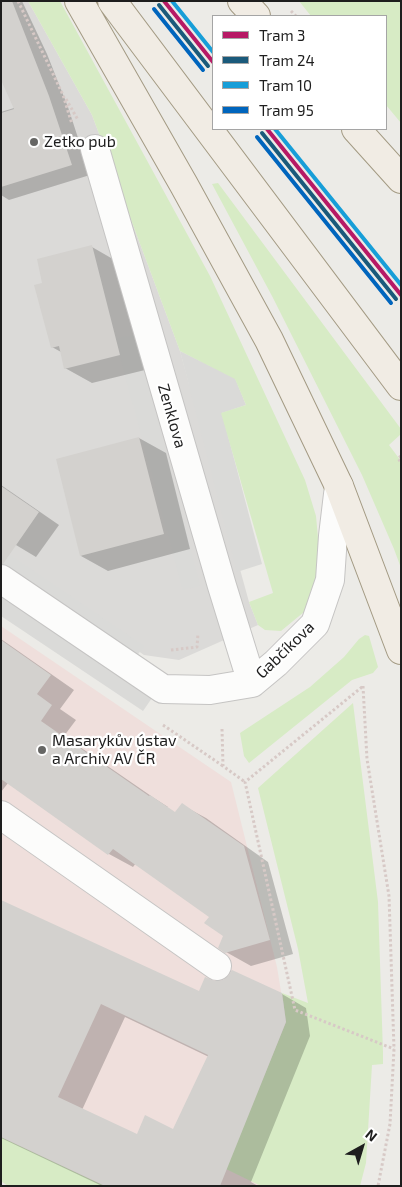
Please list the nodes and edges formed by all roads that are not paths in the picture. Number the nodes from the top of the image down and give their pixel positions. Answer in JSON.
{"nodes":[{"id":1,"x":78,"y":1,"type":"edge"},
{"id":2,"x":112,"y":1,"type":"edge"},
{"id":3,"x":230,"y":1,"type":"edge"},
{"id":4,"x":242,"y":1,"type":"edge"},
{"id":5,"x":247,"y":15,"type":"edge"},
{"id":6,"x":255,"y":15,"type":"edge"},
{"id":7,"x":357,"y":130,"type":"edge"},
{"id":8,"x":95,"y":149,"type":"dead end"},
{"id":9,"x":401,"y":180,"type":"edge"},
{"id":10,"x":401,"y":386,"type":"edge"},
{"id":11,"x":339,"y":486,"type":"junction"},
{"id":12,"x":1,"y":580,"type":"edge"},
{"id":13,"x":401,"y":650,"type":"edge"},
{"id":14,"x":252,"y":682,"type":"junction"},
{"id":15,"x":1,"y":815,"type":"edge"},
{"id":16,"x":217,"y":966,"type":"dead end"}],
"edges":[{"from":1,"to":11,"type":"main road"},
{"from":2,"to":10,"type":"main road"},
{"from":3,"to":5,"type":"street"},
{"from":4,"to":6,"type":"main road"},
{"from":7,"to":9,"type":"main road"},
{"from":8,"to":14,"type":"street","name":"Zenklova"},
{"from":11,"to":13,"type":"main road"},
{"from":11,"to":14,"type":"street","name":"Gabčíkova"},
{"from":12,"to":14,"type":"street","name":"Gabčíkova"},
{"from":15,"to":16,"type":"street"}]}
